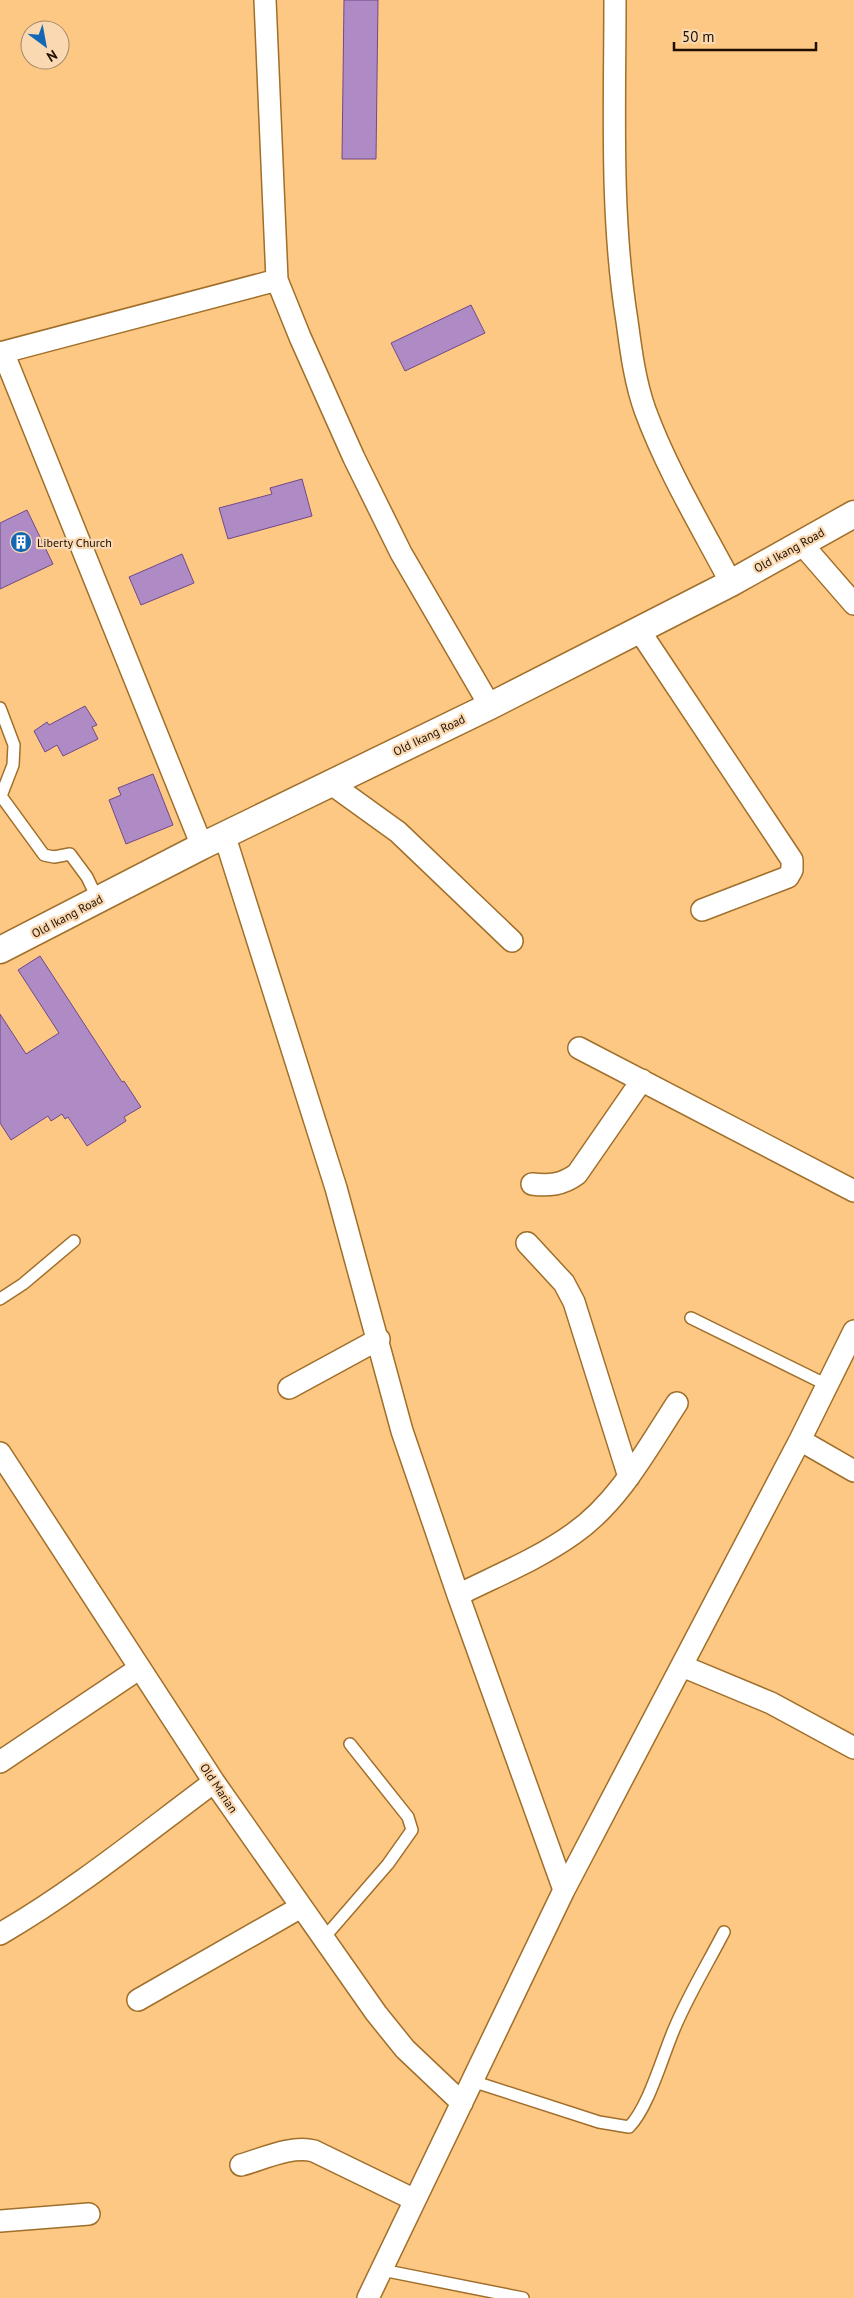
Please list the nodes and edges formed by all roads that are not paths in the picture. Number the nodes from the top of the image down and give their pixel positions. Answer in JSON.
{"nodes":[{"id":1,"x":265,"y":0,"type":"edge"},
{"id":2,"x":615,"y":0,"type":"edge"},
{"id":3,"x":277,"y":280,"type":"junction"},
{"id":4,"x":2,"y":353,"type":"edge"},
{"id":5,"x":854,"y":514,"type":"edge"},
{"id":6,"x":801,"y":544,"type":"junction"},
{"id":7,"x":731,"y":583,"type":"junction"},
{"id":8,"x":854,"y":604,"type":"edge"},
{"id":9,"x":639,"y":630,"type":"junction"},
{"id":10,"x":490,"y":706,"type":"junction"},
{"id":11,"x":0,"y":708,"type":"edge"},
{"id":12,"x":330,"y":783,"type":"junction"},
{"id":13,"x":213,"y":840,"type":"junction"},
{"id":14,"x":98,"y":900,"type":"junction"},
{"id":15,"x":702,"y":910,"type":"dead end"},
{"id":16,"x":512,"y":941,"type":"dead end"},
{"id":17,"x":0,"y":950,"type":"edge"},
{"id":18,"x":579,"y":1048,"type":"dead end"},
{"id":19,"x":642,"y":1080,"type":"junction"},
{"id":20,"x":532,"y":1184,"type":"dead end"},
{"id":21,"x":854,"y":1191,"type":"edge"},
{"id":22,"x":74,"y":1241,"type":"dead end"},
{"id":23,"x":528,"y":1244,"type":"dead end"},
{"id":24,"x":0,"y":1299,"type":"edge"},
{"id":25,"x":692,"y":1318,"type":"dead end"},
{"id":26,"x":854,"y":1331,"type":"edge"},
{"id":27,"x":379,"y":1339,"type":"junction"},
{"id":28,"x":827,"y":1385,"type":"junction"},
{"id":29,"x":289,"y":1388,"type":"dead end"},
{"id":30,"x":677,"y":1403,"type":"dead end"},
{"id":31,"x":800,"y":1440,"type":"junction"},
{"id":32,"x":0,"y":1454,"type":"edge"},
{"id":33,"x":854,"y":1471,"type":"edge"},
{"id":34,"x":630,"y":1478,"type":"junction"},
{"id":35,"x":458,"y":1596,"type":"junction"},
{"id":36,"x":682,"y":1666,"type":"junction"},
{"id":37,"x":140,"y":1668,"type":"junction"},
{"id":38,"x":350,"y":1744,"type":"dead end"},
{"id":39,"x":854,"y":1748,"type":"edge"},
{"id":40,"x":0,"y":1762,"type":"edge"},
{"id":41,"x":214,"y":1782,"type":"junction"},
{"id":42,"x":564,"y":1890,"type":"junction"},
{"id":43,"x":301,"y":1906,"type":"junction"},
{"id":44,"x":724,"y":1932,"type":"dead end"},
{"id":45,"x":0,"y":1934,"type":"edge"},
{"id":46,"x":324,"y":1939,"type":"junction"},
{"id":47,"x":138,"y":2000,"type":"dead end"},
{"id":48,"x":472,"y":2081,"type":"junction"},
{"id":49,"x":462,"y":2104,"type":"junction"},
{"id":50,"x":241,"y":2165,"type":"dead end"},
{"id":51,"x":415,"y":2200,"type":"junction"},
{"id":52,"x":88,"y":2214,"type":"dead end"},
{"id":53,"x":0,"y":2221,"type":"edge"},
{"id":54,"x":382,"y":2270,"type":"junction"},
{"id":55,"x":368,"y":2298,"type":"edge"},
{"id":56,"x":523,"y":2298,"type":"edge"}],
"edges":[{"from":1,"to":3,"type":"street"},
{"from":2,"to":7,"type":"street"},
{"from":3,"to":4,"type":"street"},
{"from":3,"to":10,"type":"street"},
{"from":4,"to":13,"type":"street"},
{"from":5,"to":6,"type":"street","name":"Old Ikang Road"},
{"from":6,"to":7,"type":"street","name":"Old Ikang Road"},
{"from":6,"to":8,"type":"street"},
{"from":7,"to":9,"type":"street","name":"Old Ikang Road"},
{"from":9,"to":10,"type":"street","name":"Old Ikang Road"},
{"from":9,"to":15,"type":"street"},
{"from":10,"to":12,"type":"street","name":"Old Ikang Road"},
{"from":11,"to":14,"type":"lane"},
{"from":12,"to":13,"type":"street","name":"Old Ikang Road"},
{"from":12,"to":16,"type":"street"},
{"from":13,"to":14,"type":"street","name":"Old Ikang Road"},
{"from":13,"to":27,"type":"street"},
{"from":14,"to":17,"type":"street","name":"Old Ikang Road"},
{"from":18,"to":19,"type":"street"},
{"from":19,"to":20,"type":"street"},
{"from":19,"to":21,"type":"street"},
{"from":22,"to":24,"type":"lane"},
{"from":23,"to":34,"type":"street"},
{"from":25,"to":28,"type":"lane"},
{"from":26,"to":28,"type":"street"},
{"from":27,"to":29,"type":"street"},
{"from":27,"to":35,"type":"street"},
{"from":28,"to":31,"type":"street"},
{"from":30,"to":34,"type":"street"},
{"from":31,"to":33,"type":"street"},
{"from":31,"to":36,"type":"street"},
{"from":32,"to":37,"type":"street","name":"Old Marian"},
{"from":34,"to":35,"type":"street"},
{"from":35,"to":42,"type":"street"},
{"from":36,"to":39,"type":"street"},
{"from":36,"to":42,"type":"street"},
{"from":37,"to":40,"type":"street"},
{"from":37,"to":41,"type":"street","name":"Old Marian"},
{"from":38,"to":46,"type":"lane"},
{"from":41,"to":43,"type":"street","name":"Old Marian"},
{"from":41,"to":45,"type":"street"},
{"from":42,"to":48,"type":"street"},
{"from":43,"to":46,"type":"street","name":"Old Marian"},
{"from":43,"to":47,"type":"street"},
{"from":44,"to":48,"type":"lane"},
{"from":46,"to":49,"type":"street","name":"Old Marian"},
{"from":48,"to":49,"type":"street"},
{"from":49,"to":51,"type":"street"},
{"from":50,"to":51,"type":"street"},
{"from":51,"to":54,"type":"street"},
{"from":52,"to":53,"type":"street"},
{"from":54,"to":55,"type":"street"},
{"from":54,"to":56,"type":"lane"}]}
